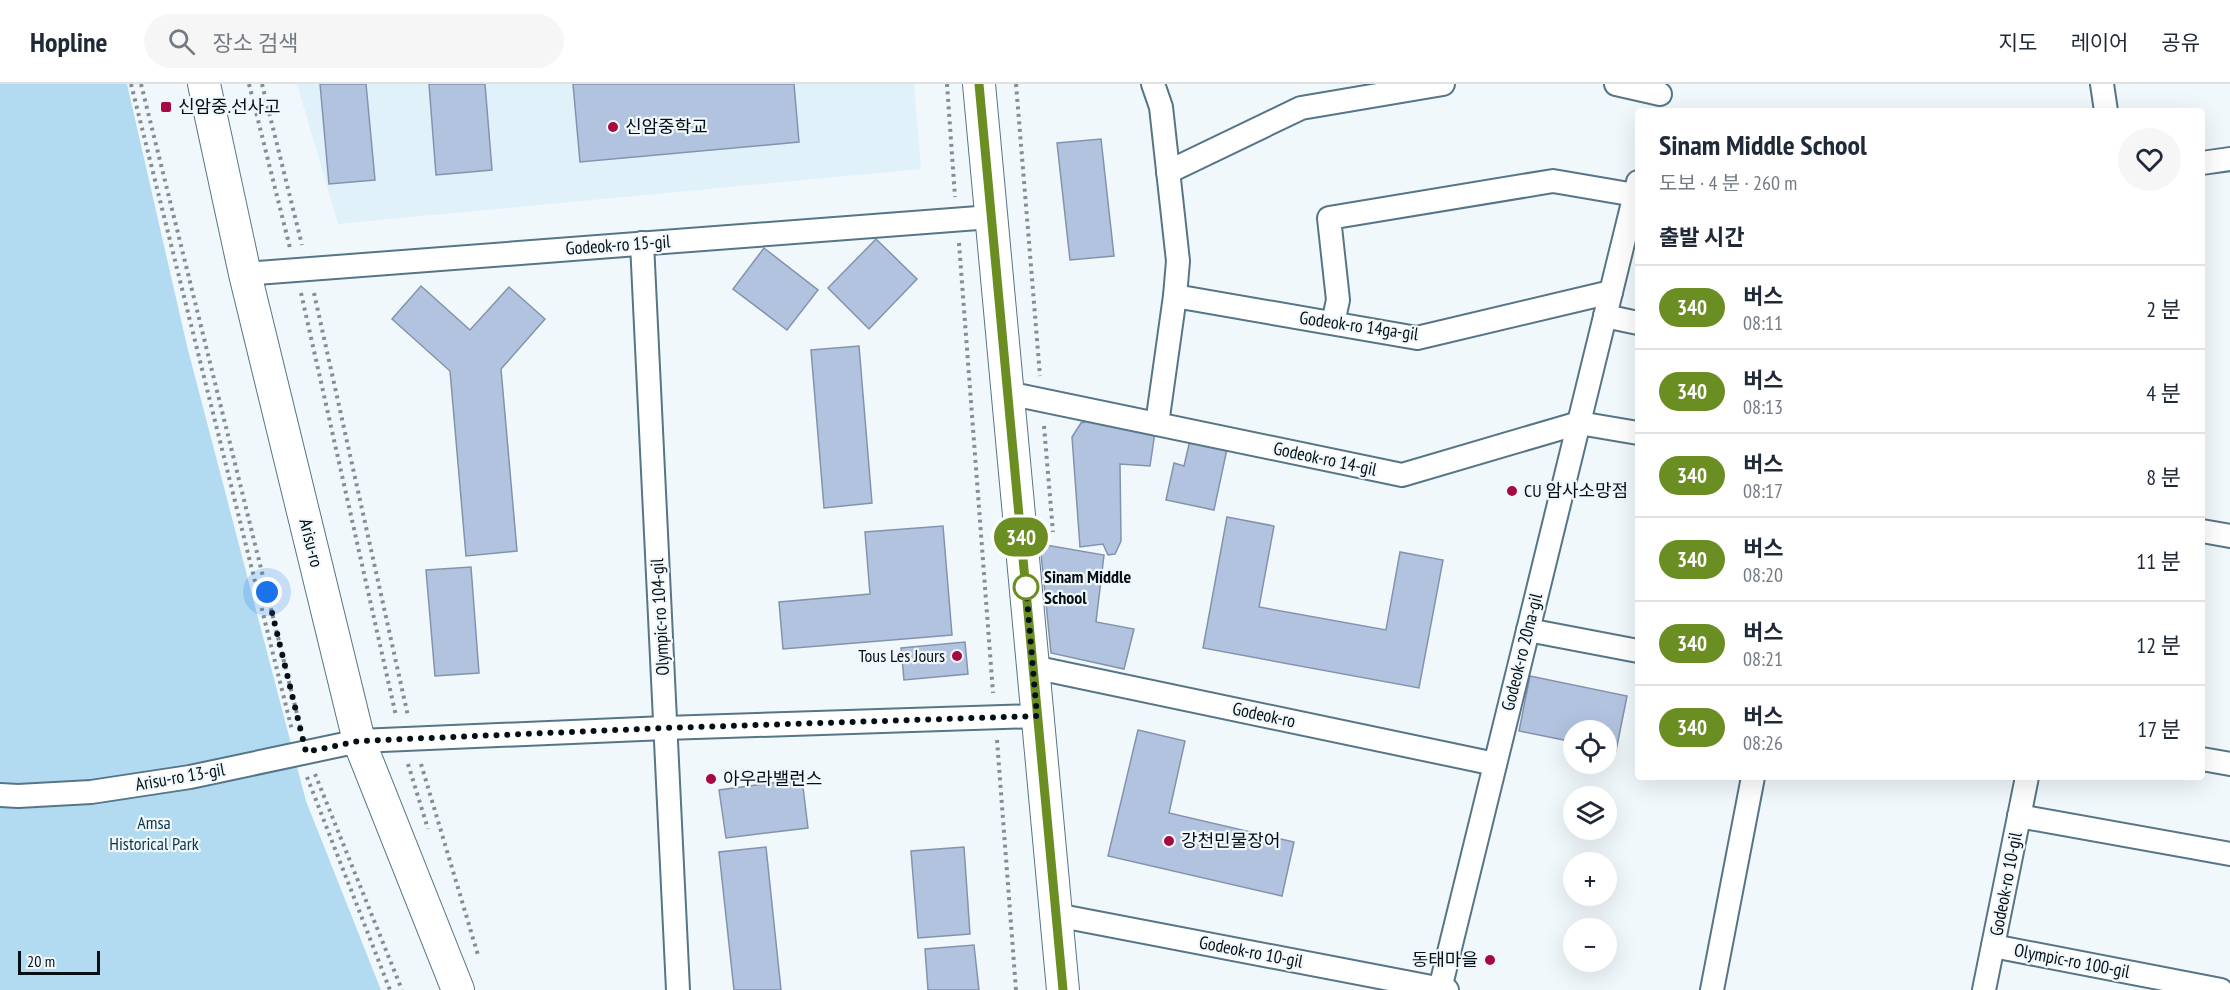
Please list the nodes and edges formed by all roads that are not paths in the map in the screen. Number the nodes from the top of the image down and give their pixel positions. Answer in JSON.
{"nodes":[{"id":1,"x":204,"y":84,"type":"edge"},
{"id":2,"x":979,"y":84,"type":"edge"},
{"id":3,"x":1153,"y":84,"type":"edge"},
{"id":4,"x":1443,"y":84,"type":"edge"},
{"id":5,"x":1616,"y":84,"type":"edge"},
{"id":6,"x":2102,"y":84,"type":"edge"},
{"id":7,"x":1659,"y":96,"type":"edge"},
{"id":8,"x":2106,"y":108,"type":"edge"},
{"id":9,"x":2230,"y":159,"type":"edge"},
{"id":10,"x":2205,"y":163,"type":"edge"},
{"id":11,"x":1168,"y":171,"type":"junction"},
{"id":12,"x":1635,"y":188,"type":"edge"},
{"id":13,"x":1635,"y":192,"type":"edge"},
{"id":14,"x":991,"y":217,"type":"junction"},
{"id":15,"x":642,"y":243,"type":"junction"},
{"id":16,"x":245,"y":274,"type":"junction"},
{"id":17,"x":1611,"y":292,"type":"junction"},
{"id":18,"x":1175,"y":297,"type":"junction"},
{"id":19,"x":1605,"y":316,"type":"junction"},
{"id":20,"x":1635,"y":322,"type":"edge"},
{"id":21,"x":1333,"y":323,"type":"junction"},
{"id":22,"x":1008,"y":393,"type":"junction"},
{"id":23,"x":1579,"y":423,"type":"junction"},
{"id":24,"x":1157,"y":424,"type":"junction"},
{"id":25,"x":1635,"y":432,"type":"edge"},
{"id":26,"x":2205,"y":532,"type":"edge"},
{"id":27,"x":2230,"y":536,"type":"edge"},
{"id":28,"x":1528,"y":630,"type":"junction"},
{"id":29,"x":1635,"y":650,"type":"edge"},
{"id":30,"x":1033,"y":667,"type":"junction"},
{"id":31,"x":1037,"y":716,"type":"junction"},
{"id":32,"x":665,"y":728,"type":"junction"},
{"id":33,"x":359,"y":741,"type":"junction"},
{"id":34,"x":2205,"y":760,"type":"edge"},
{"id":35,"x":1495,"y":764,"type":"junction"},
{"id":36,"x":2230,"y":764,"type":"edge"},
{"id":37,"x":1752,"y":780,"type":"edge"},
{"id":38,"x":2026,"y":780,"type":"edge"},
{"id":39,"x":0,"y":795,"type":"edge"},
{"id":40,"x":2019,"y":816,"type":"junction"},
{"id":41,"x":2230,"y":854,"type":"edge"},
{"id":42,"x":1056,"y":915,"type":"junction"},
{"id":43,"x":1993,"y":946,"type":"junction"},
{"id":44,"x":1443,"y":989,"type":"edge"},
{"id":45,"x":458,"y":990,"type":"edge"},
{"id":46,"x":678,"y":990,"type":"edge"},
{"id":47,"x":1063,"y":990,"type":"edge"},
{"id":48,"x":1712,"y":990,"type":"edge"},
{"id":49,"x":1984,"y":990,"type":"edge"},
{"id":50,"x":2221,"y":990,"type":"edge"}],
"edges":[{"from":1,"to":16,"type":"street","name":"Arisu-ro"},
{"from":2,"to":14,"type":"street"},
{"from":3,"to":11,"type":"street"},
{"from":4,"to":11,"type":"street"},
{"from":5,"to":7,"type":"street"},
{"from":6,"to":8,"type":"street"},
{"from":9,"to":10,"type":"street"},
{"from":11,"to":18,"type":"street"},
{"from":12,"to":21,"type":"street","name":"Godeok-ro 20na-gil"},
{"from":13,"to":17,"type":"street","name":"Godeok-ro 20na-gil"},
{"from":14,"to":15,"type":"street","name":"Godeok-ro 15-gil"},
{"from":14,"to":22,"type":"street"},
{"from":15,"to":16,"type":"street","name":"Godeok-ro 15-gil"},
{"from":15,"to":32,"type":"street","name":"Olympic-ro 104-gil"},
{"from":16,"to":33,"type":"street","name":"Arisu-ro"},
{"from":17,"to":19,"type":"street","name":"Godeok-ro 20na-gil"},
{"from":17,"to":21,"type":"street","name":"Godeok-ro 14ga-gil"},
{"from":18,"to":21,"type":"street","name":"Godeok-ro 14ga-gil"},
{"from":18,"to":24,"type":"street"},
{"from":19,"to":20,"type":"street"},
{"from":19,"to":23,"type":"street","name":"Godeok-ro 20na-gil"},
{"from":22,"to":24,"type":"street","name":"Godeok-ro 14-gil"},
{"from":22,"to":30,"type":"street"},
{"from":23,"to":24,"type":"street","name":"Godeok-ro 14-gil"},
{"from":23,"to":25,"type":"street","name":"Godeok-ro 14-gil"},
{"from":23,"to":28,"type":"street","name":"Godeok-ro 20na-gil"},
{"from":26,"to":27,"type":"street"},
{"from":28,"to":29,"type":"street"},
{"from":28,"to":35,"type":"street","name":"Godeok-ro 20na-gil"},
{"from":30,"to":31,"type":"street"},
{"from":30,"to":35,"type":"street","name":"Godeok-ro"},
{"from":31,"to":32,"type":"street","name":"Arisu-ro 13-gil"},
{"from":31,"to":42,"type":"street"},
{"from":32,"to":33,"type":"street","name":"Arisu-ro 13-gil"},
{"from":32,"to":46,"type":"street","name":"Olympic-ro 104-gil"},
{"from":33,"to":39,"type":"street","name":"Arisu-ro 13-gil"},
{"from":33,"to":45,"type":"street","name":"Arisu-ro"},
{"from":34,"to":36,"type":"street"},
{"from":35,"to":44,"type":"street","name":"Godeok-ro 20na-gil"},
{"from":37,"to":48,"type":"street"},
{"from":38,"to":40,"type":"street","name":"Godeok-ro 10-gil"},
{"from":40,"to":41,"type":"street"},
{"from":40,"to":43,"type":"street","name":"Godeok-ro 10-gil"},
{"from":42,"to":44,"type":"street","name":"Godeok-ro 10-gil"},
{"from":42,"to":47,"type":"street"},
{"from":43,"to":49,"type":"street","name":"Godeok-ro 10-gil"},
{"from":43,"to":50,"type":"street","name":"Olympic-ro 100-gil"}]}
